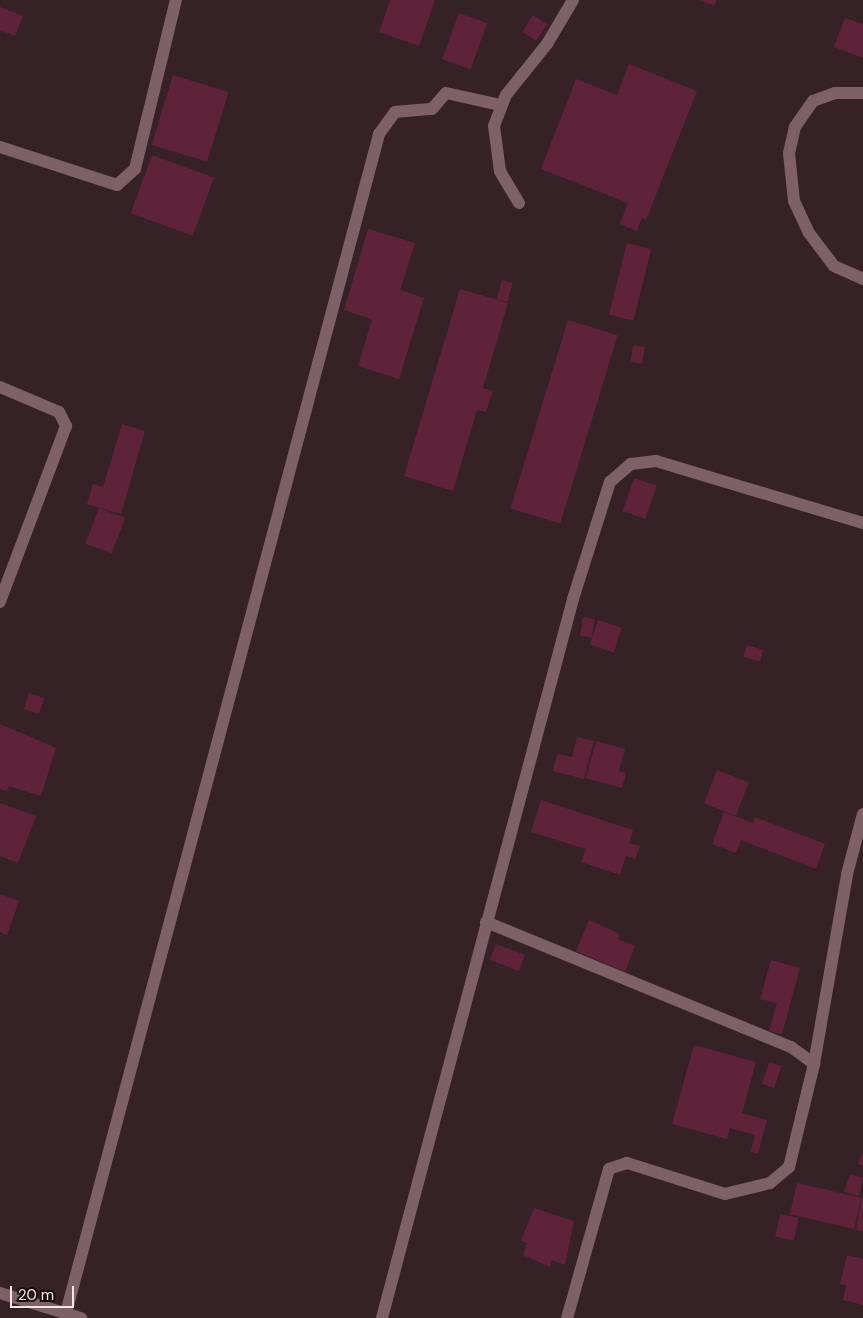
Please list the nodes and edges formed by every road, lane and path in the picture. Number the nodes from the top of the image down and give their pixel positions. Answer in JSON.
{"nodes":[{"id":1,"x":176,"y":0,"type":"edge"},
{"id":2,"x":572,"y":0,"type":"edge"},
{"id":3,"x":863,"y":93,"type":"edge"},
{"id":4,"x":500,"y":105,"type":"junction"},
{"id":5,"x":0,"y":147,"type":"edge"},
{"id":6,"x":519,"y":203,"type":"dead end"},
{"id":7,"x":863,"y":279,"type":"edge"},
{"id":8,"x":0,"y":387,"type":"edge"},
{"id":9,"x":863,"y":523,"type":"edge"},
{"id":10,"x":0,"y":602,"type":"edge"},
{"id":11,"x":863,"y":814,"type":"edge"},
{"id":12,"x":486,"y":922,"type":"junction"},
{"id":13,"x":814,"y":1064,"type":"junction"},
{"id":14,"x":0,"y":1294,"type":"edge"},
{"id":15,"x":66,"y":1313,"type":"junction"},
{"id":16,"x":82,"y":1318,"type":"edge"},
{"id":17,"x":382,"y":1318,"type":"edge"},
{"id":18,"x":567,"y":1318,"type":"edge"}],
"edges":[{"from":1,"to":5,"type":"street"},
{"from":2,"to":4,"type":"street"},
{"from":3,"to":7,"type":"street"},
{"from":4,"to":6,"type":"street"},
{"from":4,"to":15,"type":"street"},
{"from":8,"to":10,"type":"street"},
{"from":9,"to":12,"type":"street"},
{"from":11,"to":13,"type":"street"},
{"from":12,"to":13,"type":"street"},
{"from":12,"to":17,"type":"street"},
{"from":13,"to":18,"type":"street"},
{"from":14,"to":15,"type":"street"},
{"from":15,"to":16,"type":"street"}]}
